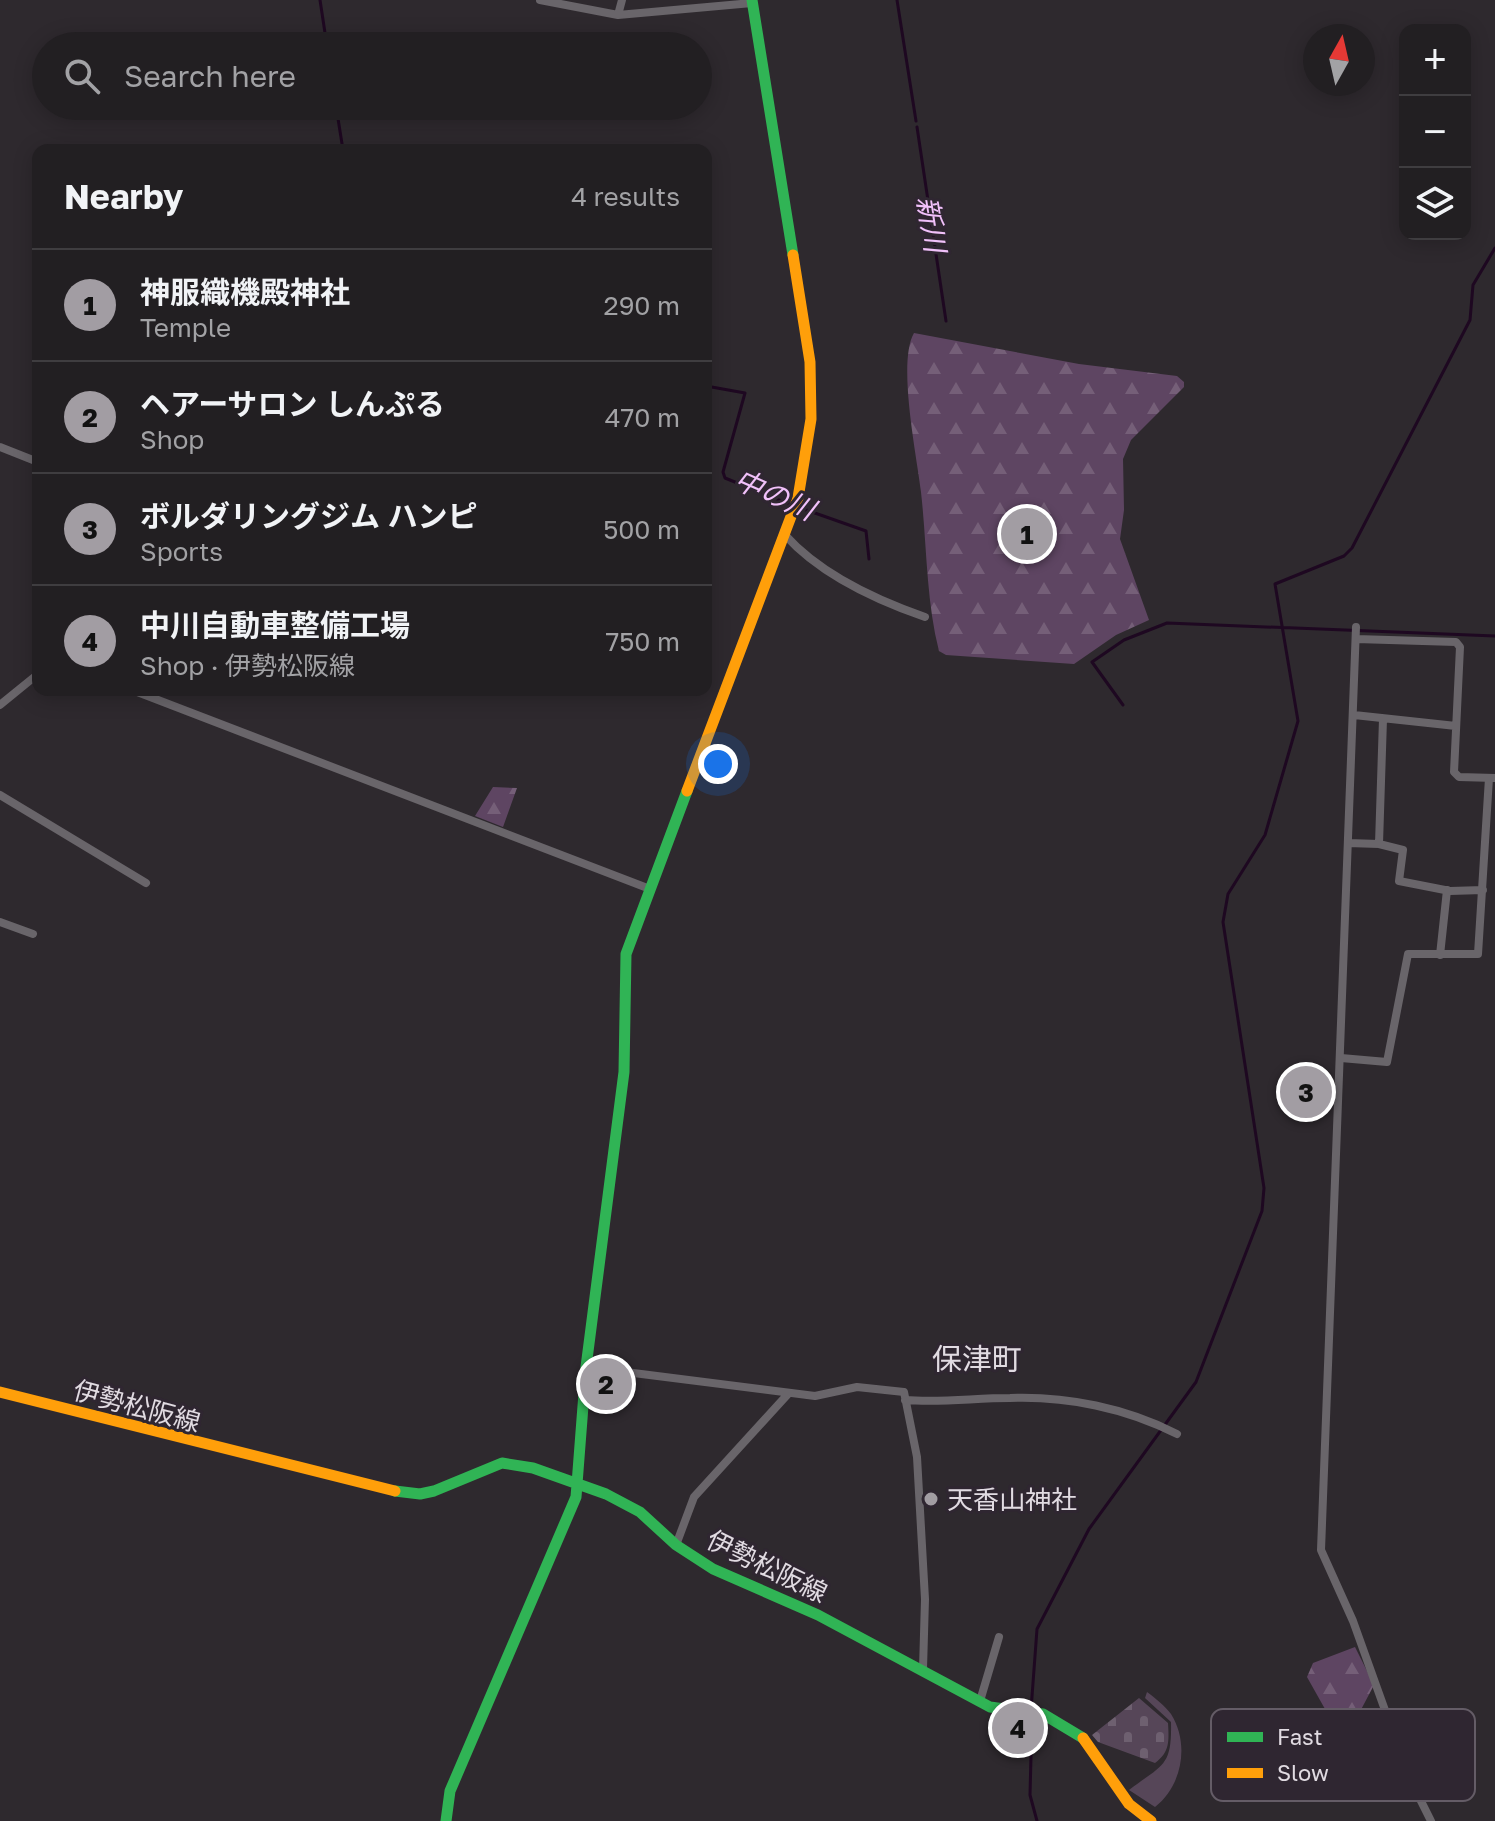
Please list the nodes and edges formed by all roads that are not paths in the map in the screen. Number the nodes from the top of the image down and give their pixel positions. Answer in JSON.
{"nodes":[{"id":1,"x":540,"y":0,"type":"edge"},
{"id":2,"x":622,"y":0,"type":"edge"},
{"id":3,"x":752,"y":1,"type":"edge"},
{"id":4,"x":618,"y":15,"type":"junction"},
{"id":5,"x":0,"y":447,"type":"edge"},
{"id":6,"x":32,"y":460,"type":"edge"},
{"id":7,"x":785,"y":535,"type":"junction"},
{"id":8,"x":925,"y":617,"type":"dead end"},
{"id":9,"x":32,"y":679,"type":"edge"},
{"id":10,"x":148,"y":696,"type":"edge"},
{"id":11,"x":0,"y":705,"type":"edge"},
{"id":12,"x":1354,"y":715,"type":"junction"},
{"id":13,"x":1383,"y":719,"type":"junction"},
{"id":14,"x":1456,"y":726,"type":"junction"},
{"id":15,"x":1492,"y":778,"type":"edge"},
{"id":16,"x":0,"y":795,"type":"edge"},
{"id":17,"x":1348,"y":843,"type":"junction"},
{"id":18,"x":1379,"y":844,"type":"junction"},
{"id":19,"x":146,"y":883,"type":"dead end"},
{"id":20,"x":650,"y":889,"type":"junction"},
{"id":21,"x":1447,"y":890,"type":"junction"},
{"id":22,"x":1483,"y":890,"type":"junction"},
{"id":23,"x":0,"y":922,"type":"edge"},
{"id":24,"x":33,"y":934,"type":"dead end"},
{"id":25,"x":1440,"y":955,"type":"junction"},
{"id":26,"x":1341,"y":1058,"type":"junction"},
{"id":27,"x":586,"y":1367,"type":"junction"},
{"id":28,"x":0,"y":1392,"type":"edge"},
{"id":29,"x":788,"y":1394,"type":"junction"},
{"id":30,"x":905,"y":1400,"type":"junction"},
{"id":31,"x":1177,"y":1434,"type":"dead end"},
{"id":32,"x":578,"y":1483,"type":"junction"},
{"id":33,"x":676,"y":1545,"type":"junction"},
{"id":34,"x":999,"y":1637,"type":"dead end"},
{"id":35,"x":923,"y":1669,"type":"junction"},
{"id":36,"x":980,"y":1701,"type":"junction"},
{"id":37,"x":1385,"y":1709,"type":"edge"},
{"id":38,"x":1421,"y":1801,"type":"edge"},
{"id":39,"x":446,"y":1821,"type":"edge"},
{"id":40,"x":1151,"y":1821,"type":"edge"},
{"id":41,"x":1431,"y":1821,"type":"edge"}],
"edges":[{"from":1,"to":4,"type":"street"},
{"from":2,"to":4,"type":"street"},
{"from":3,"to":4,"type":"street"},
{"from":3,"to":7,"type":"street"},
{"from":5,"to":6,"type":"street"},
{"from":7,"to":8,"type":"street"},
{"from":7,"to":20,"type":"street"},
{"from":9,"to":11,"type":"street"},
{"from":10,"to":20,"type":"street"},
{"from":12,"to":13,"type":"street"},
{"from":12,"to":14,"type":"street"},
{"from":12,"to":17,"type":"street"},
{"from":13,"to":14,"type":"street"},
{"from":13,"to":18,"type":"street"},
{"from":14,"to":15,"type":"street"},
{"from":15,"to":22,"type":"street"},
{"from":16,"to":19,"type":"street"},
{"from":17,"to":18,"type":"street"},
{"from":17,"to":26,"type":"street"},
{"from":18,"to":21,"type":"street"},
{"from":20,"to":27,"type":"street"},
{"from":21,"to":22,"type":"street"},
{"from":21,"to":25,"type":"street"},
{"from":22,"to":25,"type":"street"},
{"from":23,"to":24,"type":"street"},
{"from":25,"to":26,"type":"street"},
{"from":26,"to":37,"type":"street"},
{"from":27,"to":29,"type":"street"},
{"from":27,"to":32,"type":"street"},
{"from":28,"to":32,"type":"street","name":"伊勢松阪線"},
{"from":29,"to":30,"type":"street"},
{"from":29,"to":33,"type":"street"},
{"from":30,"to":31,"type":"street"},
{"from":30,"to":35,"type":"street"},
{"from":32,"to":33,"type":"street","name":"伊勢松阪線"},
{"from":32,"to":39,"type":"street"},
{"from":33,"to":35,"type":"street","name":"伊勢松阪線"},
{"from":34,"to":36,"type":"street"},
{"from":35,"to":36,"type":"street","name":"伊勢松阪線"},
{"from":36,"to":40,"type":"street","name":"伊勢松阪線"},
{"from":38,"to":41,"type":"street"}]}
